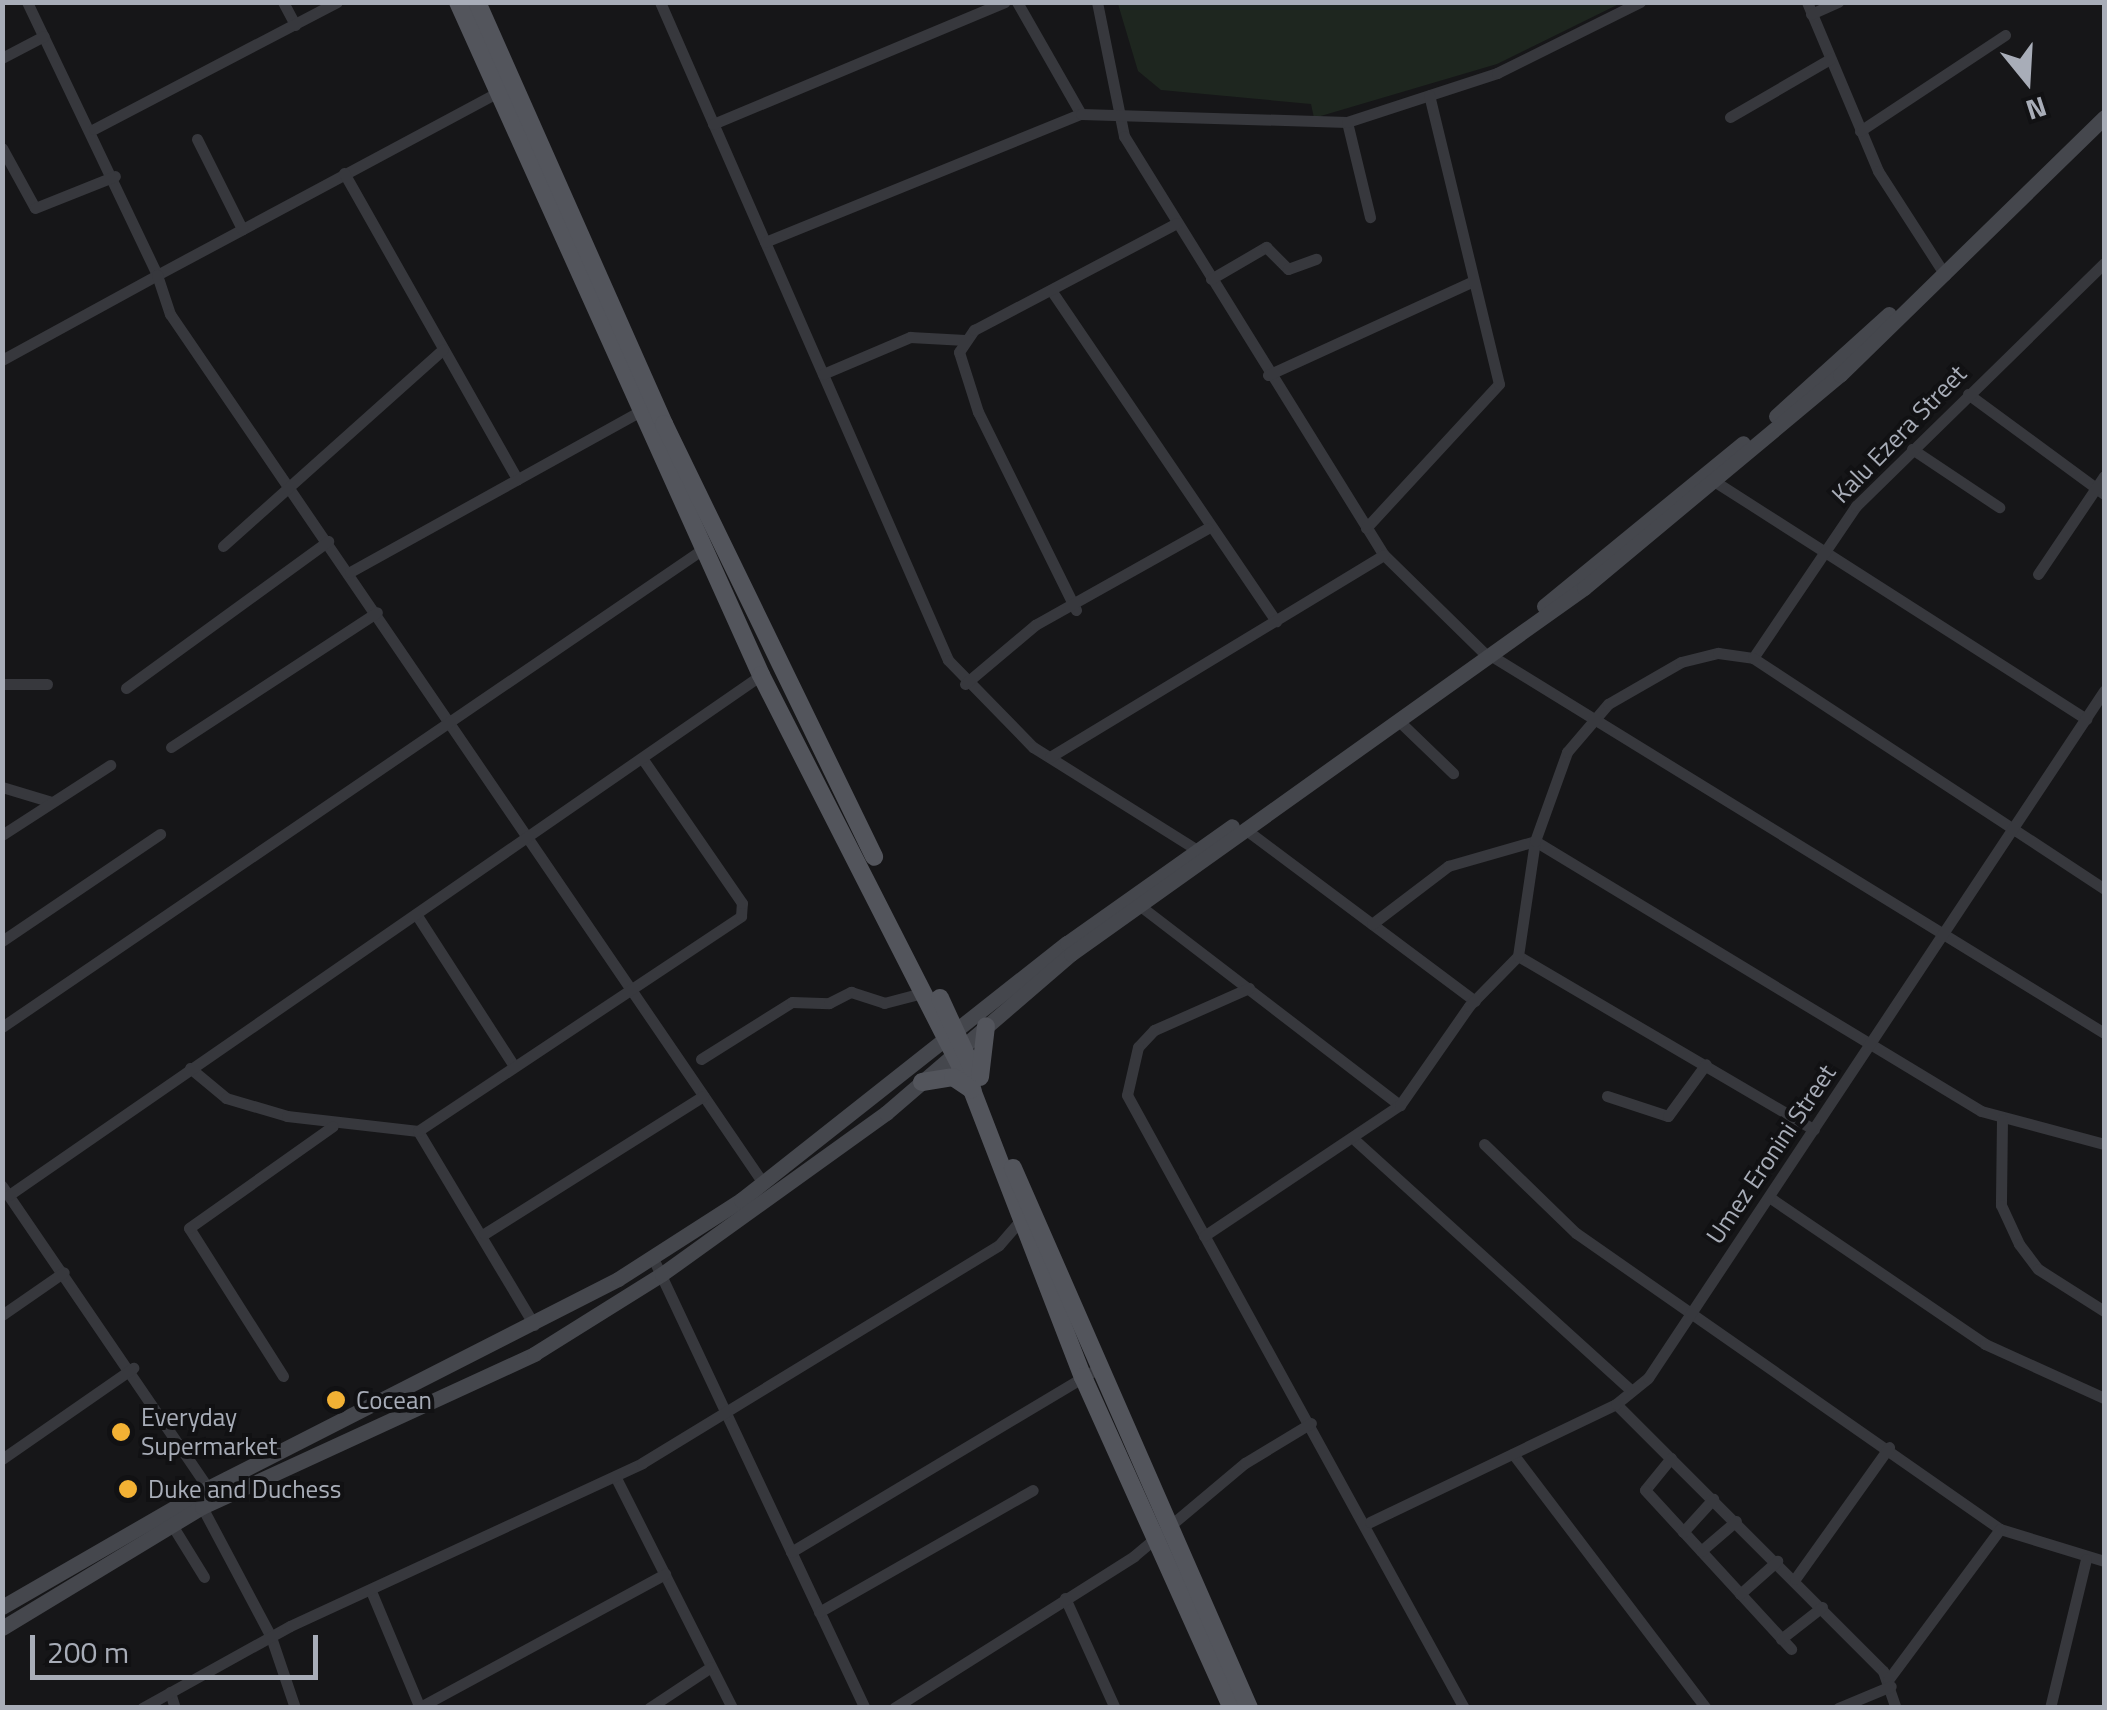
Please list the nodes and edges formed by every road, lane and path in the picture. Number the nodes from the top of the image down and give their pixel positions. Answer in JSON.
{"nodes":[{"id":1,"x":26,"y":2,"type":"edge"},
{"id":2,"x":283,"y":2,"type":"edge"},
{"id":3,"x":337,"y":2,"type":"edge"},
{"id":4,"x":458,"y":2,"type":"edge"},
{"id":5,"x":476,"y":2,"type":"edge"},
{"id":6,"x":1004,"y":2,"type":"edge"},
{"id":7,"x":1018,"y":2,"type":"edge"},
{"id":8,"x":1097,"y":2,"type":"edge"},
{"id":9,"x":1640,"y":2,"type":"edge"},
{"id":10,"x":1838,"y":2,"type":"edge"},
{"id":11,"x":661,"y":3,"type":"edge"},
{"id":12,"x":1809,"y":8,"type":"edge"},
{"id":13,"x":295,"y":25,"type":"junction"},
{"id":14,"x":2006,"y":35,"type":"dead end"},
{"id":15,"x":44,"y":36,"type":"junction"},
{"id":16,"x":2,"y":58,"type":"edge"},
{"id":17,"x":1830,"y":59,"type":"junction"},
{"id":18,"x":506,"y":88,"type":"junction"},
{"id":19,"x":1429,"y":95,"type":"junction"},
{"id":20,"x":2104,"y":104,"type":"edge"},
{"id":21,"x":1117,"y":110,"type":"junction"},
{"id":22,"x":1081,"y":114,"type":"junction"},
{"id":23,"x":1730,"y":117,"type":"dead end"},
{"id":24,"x":2104,"y":117,"type":"edge"},
{"id":25,"x":1347,"y":122,"type":"junction"},
{"id":26,"x":713,"y":124,"type":"junction"},
{"id":27,"x":94,"y":129,"type":"junction"},
{"id":28,"x":1860,"y":131,"type":"junction"},
{"id":29,"x":198,"y":139,"type":"dead end"},
{"id":30,"x":2,"y":148,"type":"edge"},
{"id":31,"x":344,"y":174,"type":"junction"},
{"id":32,"x":115,"y":176,"type":"junction"},
{"id":33,"x":1370,"y":216,"type":"dead end"},
{"id":34,"x":1176,"y":223,"type":"junction"},
{"id":35,"x":242,"y":229,"type":"junction"},
{"id":36,"x":765,"y":242,"type":"junction"},
{"id":37,"x":1316,"y":259,"type":"dead end"},
{"id":38,"x":2104,"y":263,"type":"edge"},
{"id":39,"x":1942,"y":271,"type":"junction"},
{"id":40,"x":157,"y":276,"type":"junction"},
{"id":41,"x":1210,"y":279,"type":"junction"},
{"id":42,"x":1473,"y":282,"type":"junction"},
{"id":43,"x":1053,"y":293,"type":"junction"},
{"id":44,"x":965,"y":340,"type":"junction"},
{"id":45,"x":443,"y":349,"type":"junction"},
{"id":46,"x":2,"y":360,"type":"edge"},
{"id":47,"x":823,"y":374,"type":"junction"},
{"id":48,"x":1268,"y":375,"type":"junction"},
{"id":49,"x":1968,"y":394,"type":"junction"},
{"id":50,"x":642,"y":410,"type":"junction"},
{"id":51,"x":1912,"y":449,"type":"junction"},
{"id":52,"x":2104,"y":476,"type":"edge"},
{"id":53,"x":517,"y":478,"type":"junction"},
{"id":54,"x":1714,"y":481,"type":"junction"},
{"id":55,"x":290,"y":486,"type":"junction"},
{"id":56,"x":2100,"y":491,"type":"edge"},
{"id":57,"x":2000,"y":508,"type":"dead end"},
{"id":58,"x":696,"y":512,"type":"junction"},
{"id":59,"x":1208,"y":528,"type":"junction"},
{"id":60,"x":1366,"y":528,"type":"junction"},
{"id":61,"x":328,"y":541,"type":"junction"},
{"id":62,"x":223,"y":546,"type":"dead end"},
{"id":63,"x":703,"y":549,"type":"junction"},
{"id":64,"x":1822,"y":553,"type":"junction"},
{"id":65,"x":1384,"y":555,"type":"junction"},
{"id":66,"x":350,"y":572,"type":"junction"},
{"id":67,"x":2038,"y":574,"type":"dead end"},
{"id":68,"x":1076,"y":610,"type":"junction"},
{"id":69,"x":377,"y":612,"type":"junction"},
{"id":70,"x":1276,"y":621,"type":"junction"},
{"id":71,"x":1490,"y":656,"type":"junction"},
{"id":72,"x":1753,"y":658,"type":"junction"},
{"id":73,"x":761,"y":675,"type":"junction"},
{"id":74,"x":2,"y":684,"type":"edge"},
{"id":75,"x":46,"y":684,"type":"dead end"},
{"id":76,"x":965,"y":684,"type":"junction"},
{"id":77,"x":126,"y":688,"type":"dead end"},
{"id":78,"x":2104,"y":691,"type":"edge"},
{"id":79,"x":1594,"y":717,"type":"junction"},
{"id":80,"x":2086,"y":719,"type":"junction"},
{"id":81,"x":452,"y":723,"type":"junction"},
{"id":82,"x":1402,"y":724,"type":"junction"},
{"id":83,"x":170,"y":747,"type":"dead end"},
{"id":84,"x":1050,"y":756,"type":"junction"},
{"id":85,"x":642,"y":758,"type":"junction"},
{"id":86,"x":110,"y":765,"type":"dead end"},
{"id":87,"x":1454,"y":773,"type":"dead end"},
{"id":88,"x":2,"y":788,"type":"edge"},
{"id":89,"x":52,"y":802,"type":"junction"},
{"id":90,"x":1244,"y":829,"type":"junction"},
{"id":91,"x":2014,"y":830,"type":"junction"},
{"id":92,"x":2,"y":834,"type":"edge"},
{"id":93,"x":160,"y":834,"type":"dead end"},
{"id":94,"x":528,"y":836,"type":"junction"},
{"id":95,"x":1535,"y":840,"type":"junction"},
{"id":96,"x":1197,"y":850,"type":"junction"},
{"id":97,"x":2104,"y":889,"type":"edge"},
{"id":98,"x":1139,"y":906,"type":"junction"},
{"id":99,"x":416,"y":914,"type":"junction"},
{"id":100,"x":1372,"y":924,"type":"junction"},
{"id":101,"x":1947,"y":931,"type":"junction"},
{"id":102,"x":2,"y":941,"type":"edge"},
{"id":103,"x":1518,"y":956,"type":"junction"},
{"id":104,"x":1248,"y":988,"type":"junction"},
{"id":105,"x":632,"y":990,"type":"junction"},
{"id":106,"x":926,"y":992,"type":"junction"},
{"id":107,"x":1475,"y":1000,"type":"junction"},
{"id":108,"x":2,"y":1026,"type":"edge"},
{"id":109,"x":986,"y":1026,"type":"junction"},
{"id":110,"x":2104,"y":1033,"type":"edge"},
{"id":111,"x":957,"y":1044,"type":"junction"},
{"id":112,"x":1871,"y":1045,"type":"junction"},
{"id":113,"x":701,"y":1060,"type":"dead end"},
{"id":114,"x":1706,"y":1064,"type":"junction"},
{"id":115,"x":514,"y":1066,"type":"junction"},
{"id":116,"x":190,"y":1068,"type":"junction"},
{"id":117,"x":922,"y":1082,"type":"junction"},
{"id":118,"x":976,"y":1089,"type":"junction"},
{"id":119,"x":703,"y":1096,"type":"junction"},
{"id":120,"x":1606,"y":1096,"type":"dead end"},
{"id":121,"x":1400,"y":1105,"type":"junction"},
{"id":122,"x":2002,"y":1119,"type":"junction"},
{"id":123,"x":332,"y":1126,"type":"junction"},
{"id":124,"x":418,"y":1130,"type":"junction"},
{"id":125,"x":1814,"y":1130,"type":"junction"},
{"id":126,"x":1356,"y":1141,"type":"junction"},
{"id":127,"x":1484,"y":1144,"type":"dead end"},
{"id":128,"x":2104,"y":1144,"type":"edge"},
{"id":129,"x":763,"y":1183,"type":"junction"},
{"id":130,"x":4,"y":1189,"type":"edge"},
{"id":131,"x":1770,"y":1197,"type":"junction"},
{"id":132,"x":1020,"y":1221,"type":"junction"},
{"id":133,"x":484,"y":1234,"type":"junction"},
{"id":134,"x":1204,"y":1236,"type":"junction"},
{"id":135,"x":652,"y":1256,"type":"junction"},
{"id":136,"x":64,"y":1272,"type":"junction"},
{"id":137,"x":662,"y":1274,"type":"junction"},
{"id":138,"x":2104,"y":1310,"type":"edge"},
{"id":139,"x":1693,"y":1311,"type":"junction"},
{"id":140,"x":2,"y":1315,"type":"edge"},
{"id":141,"x":534,"y":1325,"type":"junction"},
{"id":142,"x":133,"y":1368,"type":"junction"},
{"id":143,"x":1090,"y":1373,"type":"junction"},
{"id":144,"x":283,"y":1376,"type":"dead end"},
{"id":145,"x":1632,"y":1391,"type":"junction"},
{"id":146,"x":2104,"y":1398,"type":"edge"},
{"id":147,"x":1616,"y":1404,"type":"junction"},
{"id":148,"x":728,"y":1415,"type":"junction"},
{"id":149,"x":1311,"y":1424,"type":"junction"},
{"id":150,"x":308,"y":1439,"type":"junction"},
{"id":151,"x":1888,"y":1447,"type":"junction"},
{"id":152,"x":1513,"y":1454,"type":"junction"},
{"id":153,"x":318,"y":1456,"type":"junction"},
{"id":154,"x":1671,"y":1458,"type":"junction"},
{"id":155,"x":2,"y":1459,"type":"edge"},
{"id":156,"x":616,"y":1478,"type":"junction"},
{"id":157,"x":208,"y":1488,"type":"junction"},
{"id":158,"x":1034,"y":1490,"type":"dead end"},
{"id":159,"x":1714,"y":1499,"type":"junction"},
{"id":160,"x":202,"y":1507,"type":"junction"},
{"id":161,"x":1736,"y":1521,"type":"junction"},
{"id":162,"x":1370,"y":1522,"type":"junction"},
{"id":163,"x":172,"y":1525,"type":"junction"},
{"id":164,"x":2000,"y":1529,"type":"junction"},
{"id":165,"x":1683,"y":1532,"type":"junction"},
{"id":166,"x":1166,"y":1533,"type":"junction"},
{"id":167,"x":791,"y":1552,"type":"junction"},
{"id":168,"x":1702,"y":1552,"type":"junction"},
{"id":169,"x":2086,"y":1559,"type":"junction"},
{"id":170,"x":1777,"y":1561,"type":"junction"},
{"id":171,"x":2104,"y":1561,"type":"edge"},
{"id":172,"x":665,"y":1574,"type":"junction"},
{"id":173,"x":204,"y":1578,"type":"dead end"},
{"id":174,"x":1796,"y":1579,"type":"junction"},
{"id":175,"x":371,"y":1591,"type":"junction"},
{"id":176,"x":1740,"y":1594,"type":"junction"},
{"id":177,"x":1065,"y":1598,"type":"junction"},
{"id":178,"x":2,"y":1607,"type":"edge"},
{"id":179,"x":1822,"y":1607,"type":"junction"},
{"id":180,"x":819,"y":1612,"type":"junction"},
{"id":181,"x":2,"y":1628,"type":"edge"},
{"id":182,"x":271,"y":1637,"type":"junction"},
{"id":183,"x":712,"y":1667,"type":"junction"},
{"id":184,"x":1889,"y":1683,"type":"junction"},
{"id":185,"x":170,"y":1692,"type":"junction"},
{"id":186,"x":1112,"y":1706,"type":"edge"},
{"id":187,"x":420,"y":1707,"type":"edge"},
{"id":188,"x":142,"y":1708,"type":"edge"},
{"id":189,"x":176,"y":1708,"type":"edge"},
{"id":190,"x":295,"y":1708,"type":"edge"},
{"id":191,"x":649,"y":1708,"type":"edge"},
{"id":192,"x":732,"y":1708,"type":"edge"},
{"id":193,"x":865,"y":1708,"type":"edge"},
{"id":194,"x":894,"y":1708,"type":"edge"},
{"id":195,"x":1232,"y":1708,"type":"edge"},
{"id":196,"x":1250,"y":1708,"type":"edge"},
{"id":197,"x":1464,"y":1708,"type":"edge"},
{"id":198,"x":1706,"y":1708,"type":"edge"},
{"id":199,"x":1838,"y":1708,"type":"edge"},
{"id":200,"x":1896,"y":1708,"type":"edge"},
{"id":201,"x":2050,"y":1708,"type":"edge"}],
"edges":[{"from":1,"to":15,"type":"street"},
{"from":2,"to":13,"type":"street"},
{"from":3,"to":13,"type":"street"},
{"from":4,"to":18,"type":"main road"},
{"from":5,"to":18,"type":"main road"},
{"from":6,"to":26,"type":"street"},
{"from":7,"to":22,"type":"street"},
{"from":8,"to":21,"type":"street"},
{"from":9,"to":19,"type":"street"},
{"from":10,"to":12,"type":"street"},
{"from":11,"to":26,"type":"street"},
{"from":12,"to":17,"type":"street"},
{"from":13,"to":27,"type":"street"},
{"from":14,"to":28,"type":"street"},
{"from":15,"to":16,"type":"street"},
{"from":15,"to":27,"type":"street"},
{"from":17,"to":23,"type":"street"},
{"from":17,"to":28,"type":"street"},
{"from":18,"to":31,"type":"street"},
{"from":18,"to":50,"type":"main road"},
{"from":18,"to":58,"type":"main road"},
{"from":19,"to":25,"type":"street"},
{"from":19,"to":42,"type":"street"},
{"from":20,"to":39,"type":"main road"},
{"from":21,"to":22,"type":"street"},
{"from":21,"to":25,"type":"street"},
{"from":21,"to":34,"type":"street"},
{"from":22,"to":36,"type":"street"},
{"from":24,"to":39,"type":"main road"},
{"from":25,"to":33,"type":"street"},
{"from":26,"to":36,"type":"street"},
{"from":27,"to":32,"type":"street"},
{"from":28,"to":39,"type":"street"},
{"from":29,"to":35,"type":"street"},
{"from":30,"to":32,"type":"street"},
{"from":31,"to":35,"type":"street"},
{"from":31,"to":45,"type":"street"},
{"from":32,"to":40,"type":"street"},
{"from":34,"to":41,"type":"street"},
{"from":34,"to":43,"type":"street"},
{"from":35,"to":40,"type":"street"},
{"from":36,"to":47,"type":"street"},
{"from":37,"to":41,"type":"street"},
{"from":38,"to":49,"type":"street","name":"Kalu Ezera Street"},
{"from":39,"to":54,"type":"main road"},
{"from":39,"to":71,"type":"main road"},
{"from":40,"to":46,"type":"street"},
{"from":40,"to":55,"type":"street"},
{"from":41,"to":48,"type":"street"},
{"from":42,"to":48,"type":"street"},
{"from":42,"to":60,"type":"street"},
{"from":43,"to":44,"type":"street"},
{"from":43,"to":59,"type":"street"},
{"from":44,"to":47,"type":"street"},
{"from":44,"to":68,"type":"street"},
{"from":45,"to":53,"type":"street"},
{"from":45,"to":55,"type":"street"},
{"from":47,"to":76,"type":"street"},
{"from":48,"to":60,"type":"street"},
{"from":49,"to":51,"type":"street","name":"Kalu Ezera Street"},
{"from":49,"to":56,"type":"street"},
{"from":50,"to":53,"type":"street"},
{"from":50,"to":58,"type":"main road"},
{"from":51,"to":57,"type":"street"},
{"from":51,"to":64,"type":"street","name":"Kalu Ezera Street"},
{"from":52,"to":56,"type":"street"},
{"from":53,"to":66,"type":"street"},
{"from":54,"to":64,"type":"street"},
{"from":54,"to":71,"type":"main road"},
{"from":55,"to":61,"type":"street"},
{"from":55,"to":62,"type":"street"},
{"from":56,"to":67,"type":"street"},
{"from":58,"to":63,"type":"main road"},
{"from":58,"to":111,"type":"main road"},
{"from":59,"to":68,"type":"street"},
{"from":59,"to":70,"type":"street"},
{"from":60,"to":65,"type":"street"},
{"from":61,"to":66,"type":"street"},
{"from":61,"to":77,"type":"street"},
{"from":63,"to":73,"type":"main road"},
{"from":63,"to":81,"type":"street"},
{"from":64,"to":72,"type":"street","name":"Kalu Ezera Street"},
{"from":64,"to":80,"type":"street"},
{"from":65,"to":70,"type":"street"},
{"from":65,"to":71,"type":"street"},
{"from":66,"to":69,"type":"street"},
{"from":68,"to":76,"type":"street"},
{"from":69,"to":81,"type":"street"},
{"from":69,"to":83,"type":"street"},
{"from":70,"to":84,"type":"street"},
{"from":71,"to":79,"type":"street"},
{"from":71,"to":82,"type":"main road"},
{"from":71,"to":96,"type":"main road"},
{"from":72,"to":79,"type":"street"},
{"from":72,"to":91,"type":"street"},
{"from":73,"to":85,"type":"street"},
{"from":73,"to":106,"type":"main road"},
{"from":74,"to":75,"type":"street"},
{"from":76,"to":84,"type":"street"},
{"from":78,"to":80,"type":"street","name":"Umez Eronini Street"},
{"from":79,"to":95,"type":"street"},
{"from":79,"to":101,"type":"street"},
{"from":80,"to":91,"type":"street","name":"Umez Eronini Street"},
{"from":81,"to":94,"type":"street"},
{"from":81,"to":108,"type":"street"},
{"from":82,"to":87,"type":"street"},
{"from":82,"to":90,"type":"main road"},
{"from":84,"to":96,"type":"street"},
{"from":85,"to":94,"type":"street"},
{"from":85,"to":105,"type":"street"},
{"from":86,"to":89,"type":"street"},
{"from":88,"to":89,"type":"street"},
{"from":89,"to":92,"type":"street"},
{"from":90,"to":98,"type":"main road"},
{"from":90,"to":100,"type":"street"},
{"from":91,"to":97,"type":"street"},
{"from":91,"to":101,"type":"street","name":"Umez Eronini Street"},
{"from":93,"to":102,"type":"street"},
{"from":94,"to":99,"type":"street"},
{"from":94,"to":105,"type":"street"},
{"from":95,"to":100,"type":"street"},
{"from":95,"to":103,"type":"street"},
{"from":95,"to":112,"type":"street"},
{"from":96,"to":111,"type":"main road"},
{"from":98,"to":104,"type":"street"},
{"from":98,"to":109,"type":"main road"},
{"from":99,"to":115,"type":"street"},
{"from":99,"to":116,"type":"street"},
{"from":100,"to":107,"type":"street"},
{"from":101,"to":110,"type":"street"},
{"from":101,"to":112,"type":"street","name":"Umez Eronini Street"},
{"from":103,"to":107,"type":"street"},
{"from":103,"to":114,"type":"street"},
{"from":104,"to":121,"type":"street"},
{"from":104,"to":134,"type":"street"},
{"from":105,"to":115,"type":"street"},
{"from":105,"to":119,"type":"street"},
{"from":106,"to":111,"type":"main road"},
{"from":106,"to":113,"type":"street"},
{"from":107,"to":121,"type":"street"},
{"from":109,"to":111,"type":"main road"},
{"from":109,"to":118,"type":"main road"},
{"from":111,"to":117,"type":"main road"},
{"from":111,"to":118,"type":"main road"},
{"from":111,"to":129,"type":"main road"},
{"from":112,"to":122,"type":"street"},
{"from":112,"to":125,"type":"street","name":"Umez Eronini Street"},
{"from":114,"to":120,"type":"street"},
{"from":114,"to":125,"type":"street"},
{"from":115,"to":124,"type":"street"},
{"from":116,"to":123,"type":"street"},
{"from":116,"to":130,"type":"street"},
{"from":117,"to":118,"type":"main road"},
{"from":117,"to":137,"type":"main road"},
{"from":118,"to":132,"type":"main road"},
{"from":118,"to":143,"type":"main road"},
{"from":119,"to":129,"type":"street"},
{"from":119,"to":133,"type":"street"},
{"from":121,"to":126,"type":"street"},
{"from":122,"to":128,"type":"street"},
{"from":122,"to":138,"type":"street"},
{"from":123,"to":124,"type":"street"},
{"from":123,"to":144,"type":"street"},
{"from":124,"to":133,"type":"street"},
{"from":125,"to":131,"type":"street","name":"Umez Eronini Street"},
{"from":126,"to":134,"type":"street"},
{"from":126,"to":145,"type":"street"},
{"from":127,"to":139,"type":"street"},
{"from":129,"to":135,"type":"main road"},
{"from":130,"to":136,"type":"street"},
{"from":131,"to":139,"type":"street","name":"Umez Eronini Street"},
{"from":131,"to":146,"type":"street"},
{"from":132,"to":143,"type":"main road"},
{"from":132,"to":148,"type":"street"},
{"from":133,"to":141,"type":"street"},
{"from":134,"to":149,"type":"street"},
{"from":135,"to":137,"type":"street"},
{"from":135,"to":141,"type":"main road"},
{"from":136,"to":140,"type":"street"},
{"from":136,"to":142,"type":"street"},
{"from":137,"to":148,"type":"street"},
{"from":137,"to":153,"type":"main road"},
{"from":139,"to":145,"type":"street","name":"Umez Eronini Street"},
{"from":139,"to":151,"type":"street"},
{"from":141,"to":150,"type":"main road"},
{"from":142,"to":155,"type":"street"},
{"from":142,"to":157,"type":"street"},
{"from":143,"to":166,"type":"main road"},
{"from":143,"to":167,"type":"street"},
{"from":145,"to":147,"type":"street","name":"Umez Eronini Street"},
{"from":147,"to":152,"type":"street","name":"Umez Eronini Street"},
{"from":147,"to":154,"type":"street"},
{"from":148,"to":156,"type":"street"},
{"from":148,"to":167,"type":"street"},
{"from":149,"to":162,"type":"street"},
{"from":149,"to":166,"type":"street"},
{"from":150,"to":153,"type":"main road"},
{"from":150,"to":157,"type":"main road"},
{"from":151,"to":164,"type":"street"},
{"from":151,"to":174,"type":"street"},
{"from":152,"to":162,"type":"street","name":"Umez Eronini Street"},
{"from":152,"to":198,"type":"street"},
{"from":153,"to":160,"type":"main road"},
{"from":154,"to":159,"type":"street"},
{"from":154,"to":165,"type":"street"},
{"from":156,"to":172,"type":"street"},
{"from":156,"to":175,"type":"street"},
{"from":157,"to":178,"type":"main road"},
{"from":158,"to":180,"type":"street"},
{"from":159,"to":161,"type":"street"},
{"from":159,"to":165,"type":"street"},
{"from":160,"to":163,"type":"main road"},
{"from":160,"to":182,"type":"street"},
{"from":161,"to":168,"type":"street"},
{"from":161,"to":170,"type":"street"},
{"from":162,"to":197,"type":"street"},
{"from":163,"to":173,"type":"street"},
{"from":163,"to":181,"type":"main road"},
{"from":164,"to":169,"type":"street"},
{"from":164,"to":184,"type":"street"},
{"from":165,"to":168,"type":"street"},
{"from":166,"to":177,"type":"street"},
{"from":166,"to":195,"type":"main road"},
{"from":166,"to":196,"type":"main road"},
{"from":167,"to":180,"type":"street"},
{"from":168,"to":176,"type":"street"},
{"from":169,"to":171,"type":"street"},
{"from":169,"to":201,"type":"street"},
{"from":170,"to":174,"type":"street"},
{"from":170,"to":176,"type":"street"},
{"from":172,"to":183,"type":"street"},
{"from":172,"to":187,"type":"street"},
{"from":174,"to":179,"type":"street"},
{"from":175,"to":182,"type":"street"},
{"from":175,"to":187,"type":"street"},
{"from":176,"to":179,"type":"street"},
{"from":177,"to":186,"type":"street"},
{"from":177,"to":194,"type":"street"},
{"from":179,"to":184,"type":"street"},
{"from":180,"to":193,"type":"street"},
{"from":182,"to":185,"type":"street"},
{"from":182,"to":190,"type":"street"},
{"from":183,"to":191,"type":"street"},
{"from":183,"to":192,"type":"street"},
{"from":184,"to":199,"type":"street"},
{"from":184,"to":200,"type":"street"},
{"from":185,"to":188,"type":"street"},
{"from":185,"to":189,"type":"street"}]}
